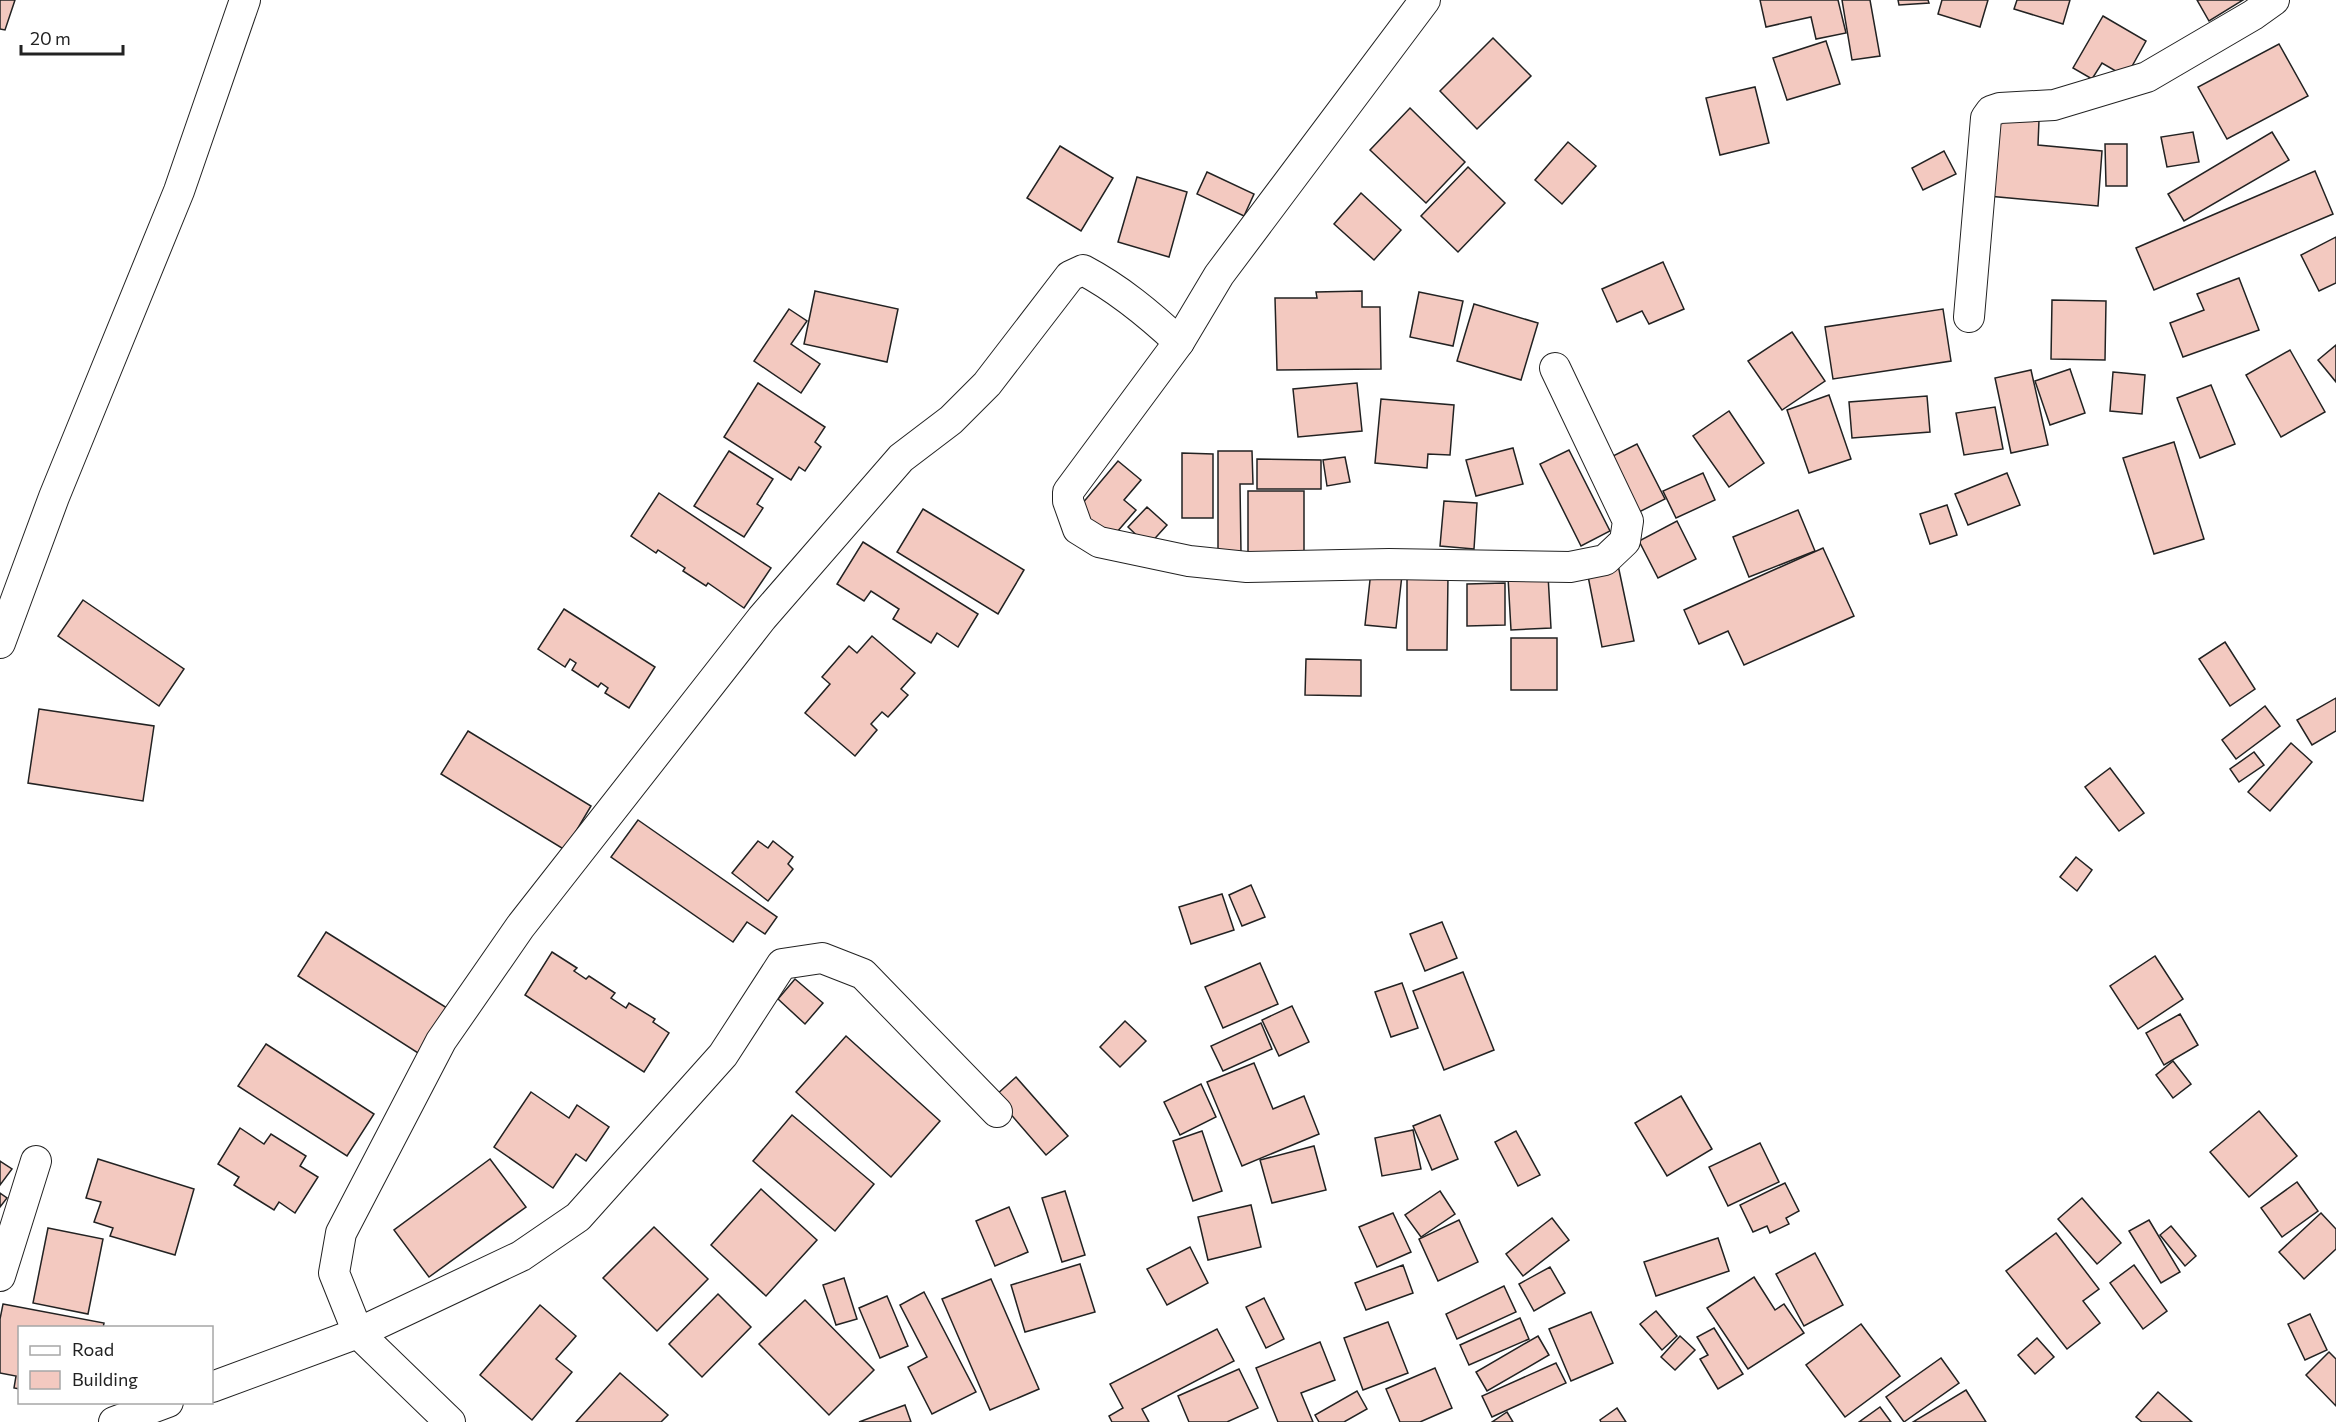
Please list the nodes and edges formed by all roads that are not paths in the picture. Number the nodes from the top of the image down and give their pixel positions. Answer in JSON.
{"nodes":[{"id":1,"x":245,"y":0,"type":"edge"},
{"id":2,"x":1425,"y":0,"type":"edge"},
{"id":3,"x":2274,"y":0,"type":"edge"},
{"id":4,"x":1969,"y":317,"type":"dead end"},
{"id":5,"x":1179,"y":342,"type":"junction"},
{"id":6,"x":1555,"y":368,"type":"dead end"},
{"id":7,"x":0,"y":643,"type":"edge"},
{"id":8,"x":997,"y":1112,"type":"dead end"},
{"id":9,"x":36,"y":1161,"type":"dead end"},
{"id":10,"x":0,"y":1276,"type":"edge"},
{"id":11,"x":358,"y":1333,"type":"junction"},
{"id":12,"x":213,"y":1387,"type":"edge"},
{"id":13,"x":163,"y":1404,"type":"edge"},
{"id":14,"x":114,"y":1422,"type":"edge"},
{"id":15,"x":450,"y":1422,"type":"edge"}],
"edges":[{"from":1,"to":7,"type":"street"},
{"from":2,"to":5,"type":"street"},
{"from":3,"to":4,"type":"street"},
{"from":5,"to":6,"type":"street"},
{"from":5,"to":11,"type":"street"},
{"from":8,"to":11,"type":"street"},
{"from":9,"to":10,"type":"street"},
{"from":11,"to":12,"type":"street"},
{"from":11,"to":15,"type":"street"},
{"from":13,"to":14,"type":"street"}]}
